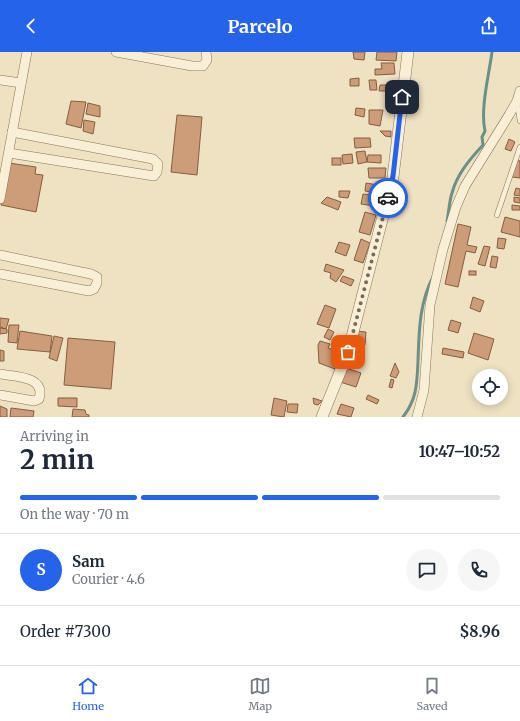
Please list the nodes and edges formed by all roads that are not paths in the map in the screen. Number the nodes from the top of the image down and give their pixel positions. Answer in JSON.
{"nodes":[{"id":1,"x":27,"y":52,"type":"edge"},
{"id":2,"x":116,"y":52,"type":"edge"},
{"id":3,"x":206,"y":52,"type":"edge"},
{"id":4,"x":408,"y":52,"type":"edge"},
{"id":5,"x":0,"y":80,"type":"edge"},
{"id":6,"x":20,"y":83,"type":"junction"},
{"id":7,"x":520,"y":91,"type":"edge"},
{"id":8,"x":517,"y":101,"type":"junction"},
{"id":9,"x":520,"y":121,"type":"edge"},
{"id":10,"x":12,"y":132,"type":"junction"},
{"id":11,"x":520,"y":147,"type":"edge"},
{"id":12,"x":8,"y":153,"type":"junction"},
{"id":13,"x":0,"y":199,"type":"edge"},
{"id":14,"x":498,"y":215,"type":"dead end"},
{"id":15,"x":0,"y":255,"type":"edge"},
{"id":16,"x":0,"y":274,"type":"edge"},
{"id":17,"x":0,"y":374,"type":"edge"},
{"id":18,"x":0,"y":395,"type":"edge"},
{"id":19,"x":322,"y":417,"type":"edge"},
{"id":20,"x":417,"y":417,"type":"edge"}],
"edges":[{"from":1,"to":6,"type":"street"},
{"from":2,"to":3,"type":"street"},
{"from":4,"to":19,"type":"street"},
{"from":5,"to":6,"type":"street"},
{"from":6,"to":10,"type":"street"},
{"from":7,"to":8,"type":"street"},
{"from":8,"to":9,"type":"lane"},
{"from":8,"to":20,"type":"street"},
{"from":10,"to":12,"type":"street"},
{"from":10,"to":12,"type":"street"},
{"from":11,"to":14,"type":"lane"},
{"from":12,"to":13,"type":"street"},
{"from":15,"to":16,"type":"street"},
{"from":17,"to":18,"type":"street"}]}
